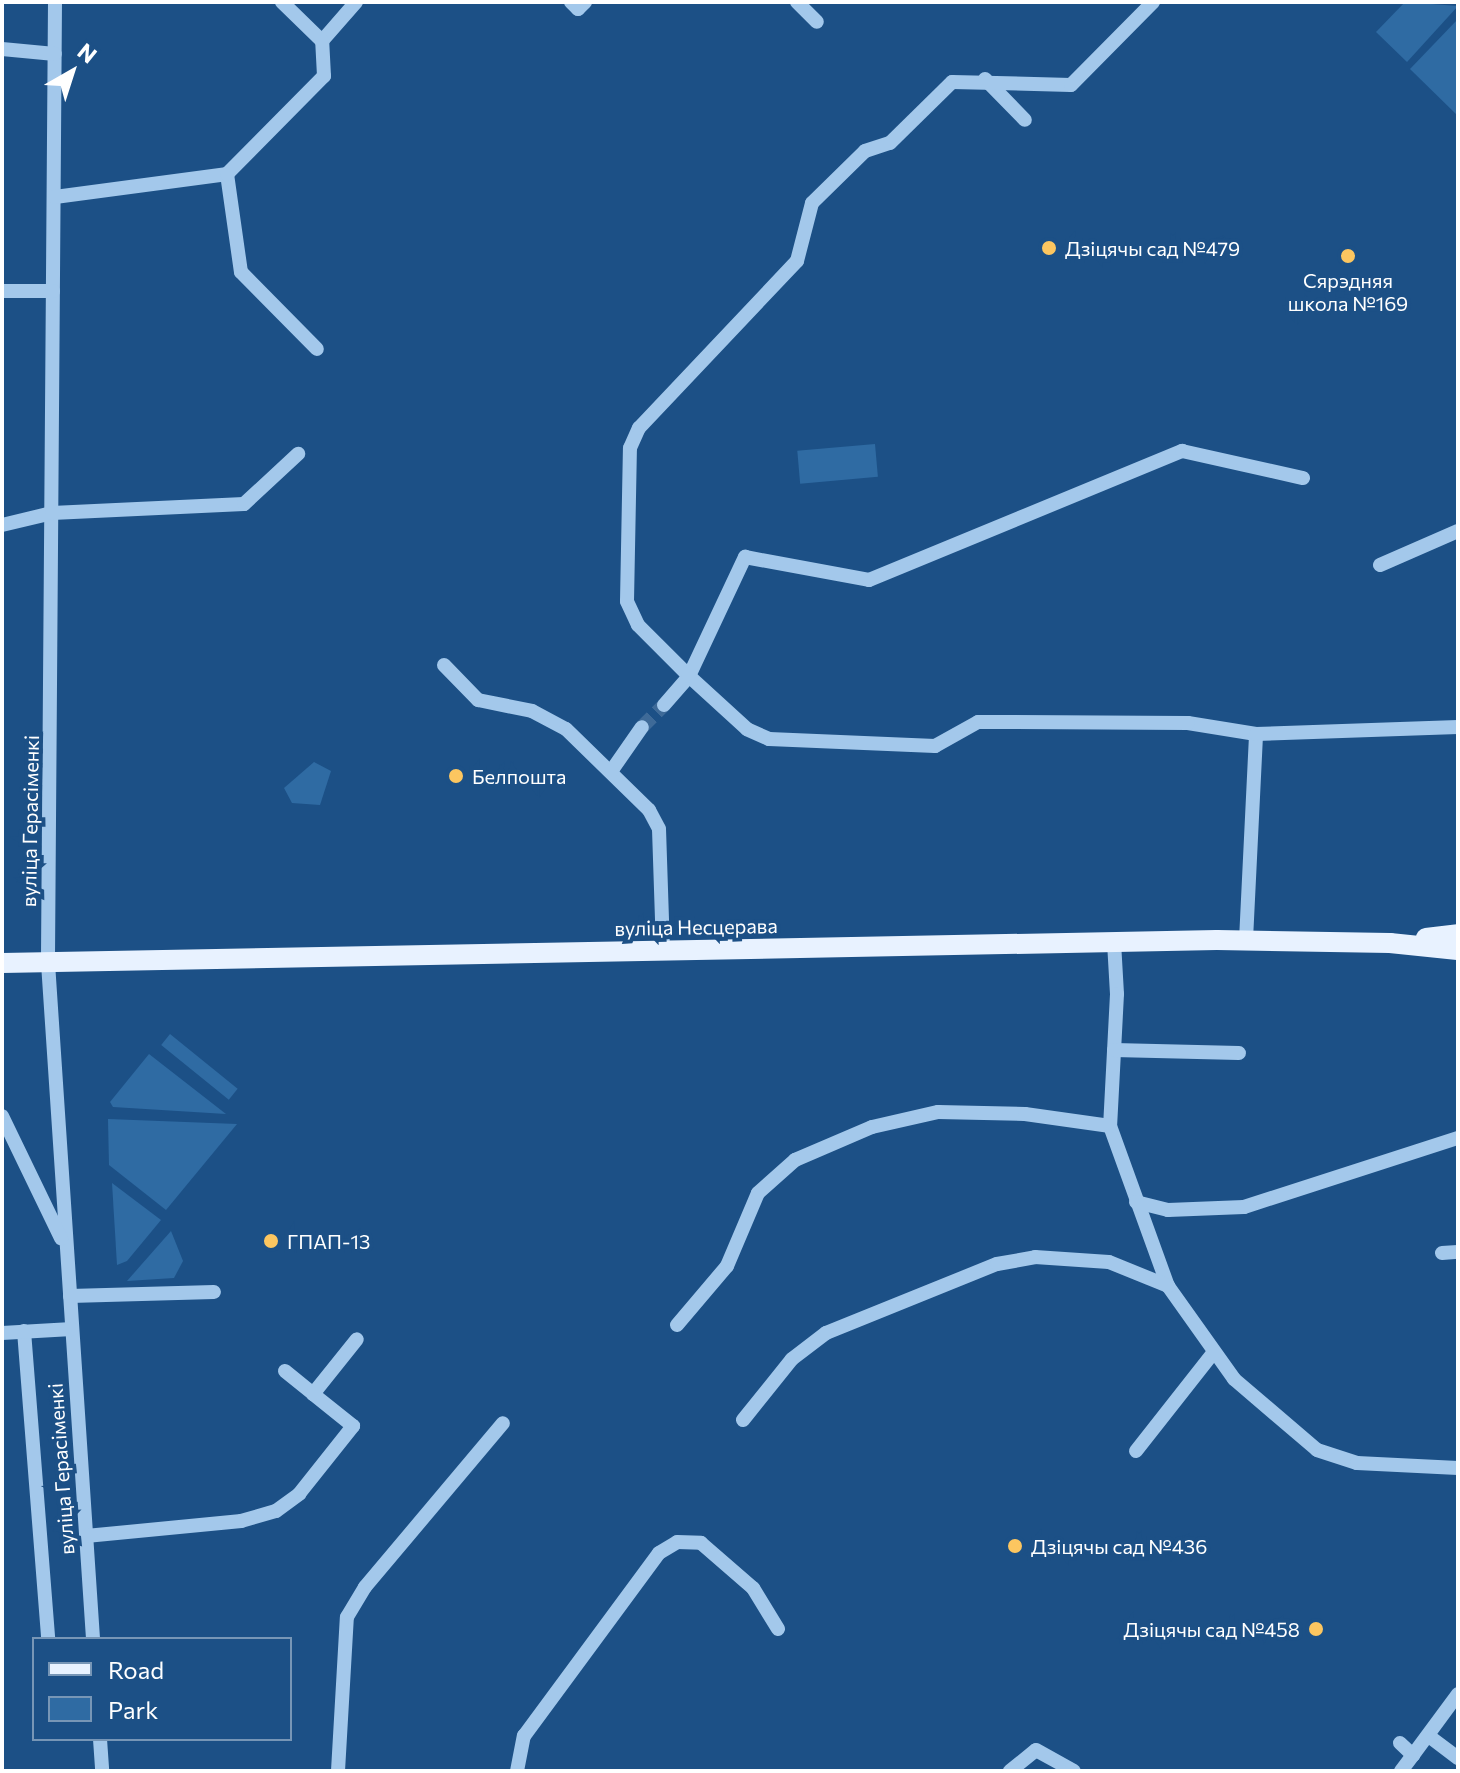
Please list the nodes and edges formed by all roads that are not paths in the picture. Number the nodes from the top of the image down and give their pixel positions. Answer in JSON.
{"nodes":[{"id":1,"x":55,"y":2,"type":"edge"},
{"id":2,"x":282,"y":2,"type":"edge"},
{"id":3,"x":356,"y":2,"type":"edge"},
{"id":4,"x":571,"y":2,"type":"edge"},
{"id":5,"x":585,"y":2,"type":"edge"},
{"id":6,"x":797,"y":2,"type":"edge"},
{"id":7,"x":1153,"y":2,"type":"edge"},
{"id":8,"x":817,"y":22,"type":"dead end"},
{"id":9,"x":322,"y":41,"type":"junction"},
{"id":10,"x":2,"y":49,"type":"edge"},
{"id":11,"x":55,"y":54,"type":"junction"},
{"id":12,"x":985,"y":79,"type":"junction"},
{"id":13,"x":1025,"y":120,"type":"dead end"},
{"id":14,"x":227,"y":174,"type":"junction"},
{"id":15,"x":55,"y":197,"type":"junction"},
{"id":16,"x":2,"y":291,"type":"edge"},
{"id":17,"x":53,"y":291,"type":"junction"},
{"id":18,"x":317,"y":349,"type":"dead end"},
{"id":19,"x":298,"y":454,"type":"dead end"},
{"id":20,"x":1303,"y":478,"type":"dead end"},
{"id":21,"x":52,"y":513,"type":"junction"},
{"id":22,"x":2,"y":525,"type":"edge"},
{"id":23,"x":1458,"y":531,"type":"edge"},
{"id":24,"x":1380,"y":565,"type":"dead end"},
{"id":25,"x":444,"y":665,"type":"dead end"},
{"id":26,"x":689,"y":676,"type":"junction"},
{"id":27,"x":664,"y":705,"type":"tunnel mouth"},
{"id":28,"x":642,"y":727,"type":"tunnel mouth"},
{"id":29,"x":1458,"y":727,"type":"edge"},
{"id":30,"x":1256,"y":734,"type":"junction"},
{"id":31,"x":612,"y":770,"type":"junction"},
{"id":32,"x":1458,"y":934,"type":"edge"},
{"id":33,"x":1246,"y":940,"type":"junction"},
{"id":34,"x":1114,"y":942,"type":"junction"},
{"id":35,"x":1390,"y":943,"type":"junction"},
{"id":36,"x":1458,"y":950,"type":"edge"},
{"id":37,"x":663,"y":951,"type":"junction"},
{"id":38,"x":2,"y":963,"type":"edge"},
{"id":39,"x":48,"y":963,"type":"junction"},
{"id":40,"x":1114,"y":1050,"type":"junction"},
{"id":41,"x":1239,"y":1053,"type":"dead end"},
{"id":42,"x":2,"y":1116,"type":"edge"},
{"id":43,"x":1110,"y":1126,"type":"junction"},
{"id":44,"x":1458,"y":1138,"type":"edge"},
{"id":45,"x":1136,"y":1202,"type":"junction"},
{"id":46,"x":65,"y":1246,"type":"junction"},
{"id":47,"x":1458,"y":1252,"type":"edge"},
{"id":48,"x":1442,"y":1253,"type":"dead end"},
{"id":49,"x":1168,"y":1286,"type":"junction"},
{"id":50,"x":214,"y":1292,"type":"dead end"},
{"id":51,"x":70,"y":1296,"type":"junction"},
{"id":52,"x":677,"y":1325,"type":"dead end"},
{"id":53,"x":72,"y":1329,"type":"junction"},
{"id":54,"x":24,"y":1331,"type":"junction"},
{"id":55,"x":2,"y":1333,"type":"edge"},
{"id":56,"x":357,"y":1339,"type":"dead end"},
{"id":57,"x":1213,"y":1353,"type":"junction"},
{"id":58,"x":285,"y":1371,"type":"dead end"},
{"id":59,"x":313,"y":1394,"type":"junction"},
{"id":60,"x":743,"y":1420,"type":"dead end"},
{"id":61,"x":503,"y":1423,"type":"dead end"},
{"id":62,"x":1136,"y":1451,"type":"dead end"},
{"id":63,"x":1458,"y":1468,"type":"edge"},
{"id":64,"x":86,"y":1536,"type":"junction"},
{"id":65,"x":778,"y":1629,"type":"dead end"},
{"id":66,"x":48,"y":1637,"type":"edge"},
{"id":67,"x":93,"y":1637,"type":"edge"},
{"id":68,"x":1458,"y":1694,"type":"edge"},
{"id":69,"x":1430,"y":1737,"type":"junction"},
{"id":70,"x":100,"y":1741,"type":"edge"},
{"id":71,"x":1400,"y":1743,"type":"dead end"},
{"id":72,"x":1413,"y":1755,"type":"junction"},
{"id":73,"x":1458,"y":1758,"type":"edge"},
{"id":74,"x":102,"y":1771,"type":"edge"},
{"id":75,"x":338,"y":1771,"type":"edge"},
{"id":76,"x":517,"y":1771,"type":"edge"},
{"id":77,"x":1010,"y":1771,"type":"edge"},
{"id":78,"x":1074,"y":1771,"type":"edge"},
{"id":79,"x":1401,"y":1771,"type":"edge"}],
"edges":[{"from":1,"to":11,"type":"street","name":"вуліца Герасіменкі"},
{"from":2,"to":9,"type":"street"},
{"from":3,"to":9,"type":"street"},
{"from":4,"to":5,"type":"street"},
{"from":6,"to":8,"type":"street"},
{"from":7,"to":12,"type":"street"},
{"from":9,"to":14,"type":"street"},
{"from":10,"to":11,"type":"street"},
{"from":11,"to":15,"type":"street","name":"вуліца Герасіменкі"},
{"from":12,"to":13,"type":"street"},
{"from":12,"to":26,"type":"street"},
{"from":14,"to":15,"type":"street"},
{"from":14,"to":18,"type":"street"},
{"from":15,"to":17,"type":"street","name":"вуліца Герасіменкі"},
{"from":16,"to":17,"type":"street"},
{"from":17,"to":21,"type":"street","name":"вуліца Герасіменкі"},
{"from":19,"to":21,"type":"street"},
{"from":20,"to":26,"type":"street"},
{"from":21,"to":22,"type":"street"},
{"from":21,"to":39,"type":"street","name":"вуліца Герасіменкі"},
{"from":23,"to":24,"type":"street"},
{"from":25,"to":31,"type":"street"},
{"from":26,"to":27,"type":"street"},
{"from":26,"to":30,"type":"street"},
{"from":28,"to":31,"type":"street"},
{"from":29,"to":30,"type":"street"},
{"from":30,"to":33,"type":"street"},
{"from":31,"to":37,"type":"street"},
{"from":32,"to":35,"type":"main road"},
{"from":33,"to":34,"type":"main road","name":"вуліца Несцерава"},
{"from":33,"to":35,"type":"main road","name":"вуліца Несцерава"},
{"from":34,"to":37,"type":"main road","name":"вуліца Несцерава"},
{"from":34,"to":40,"type":"street"},
{"from":35,"to":36,"type":"main road"},
{"from":37,"to":39,"type":"main road","name":"вуліца Несцерава"},
{"from":38,"to":39,"type":"main road","name":"вуліца Несцерава"},
{"from":39,"to":46,"type":"street","name":"вуліца Герасіменкі"},
{"from":40,"to":41,"type":"street"},
{"from":40,"to":43,"type":"street"},
{"from":42,"to":46,"type":"street"},
{"from":43,"to":45,"type":"street"},
{"from":43,"to":52,"type":"street"},
{"from":44,"to":45,"type":"street"},
{"from":45,"to":49,"type":"street"},
{"from":46,"to":51,"type":"street","name":"вуліца Герасіменкі"},
{"from":47,"to":48,"type":"street"},
{"from":49,"to":57,"type":"street"},
{"from":49,"to":60,"type":"street"},
{"from":50,"to":51,"type":"street"},
{"from":51,"to":53,"type":"street","name":"вуліца Герасіменкі"},
{"from":53,"to":54,"type":"street"},
{"from":53,"to":64,"type":"street","name":"вуліца Герасіменкі"},
{"from":54,"to":55,"type":"street"},
{"from":54,"to":66,"type":"street"},
{"from":56,"to":59,"type":"street"},
{"from":57,"to":62,"type":"street"},
{"from":57,"to":63,"type":"street"},
{"from":58,"to":59,"type":"street"},
{"from":59,"to":64,"type":"street"},
{"from":61,"to":75,"type":"street"},
{"from":64,"to":67,"type":"street","name":"вуліца Герасіменкі"},
{"from":65,"to":76,"type":"street"},
{"from":68,"to":69,"type":"street"},
{"from":69,"to":72,"type":"street"},
{"from":69,"to":73,"type":"street"},
{"from":70,"to":74,"type":"street"},
{"from":71,"to":72,"type":"street"},
{"from":72,"to":79,"type":"street"},
{"from":77,"to":78,"type":"street"}]}
